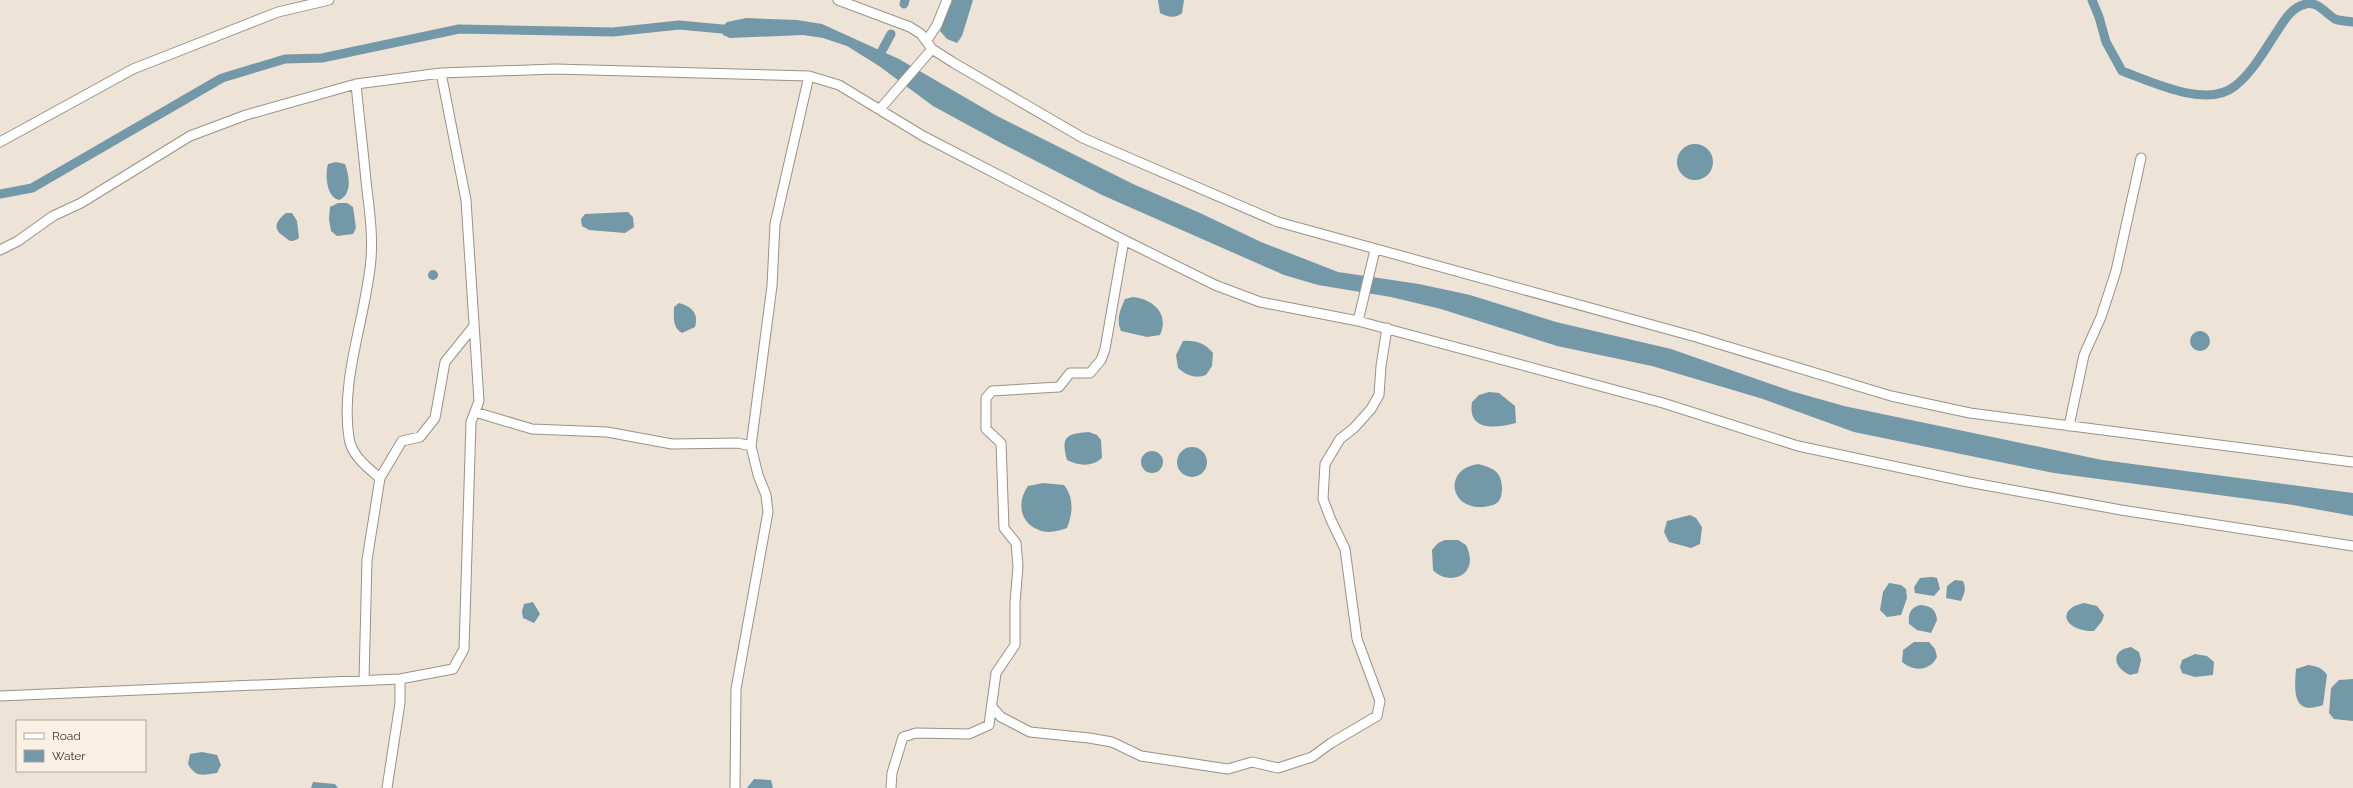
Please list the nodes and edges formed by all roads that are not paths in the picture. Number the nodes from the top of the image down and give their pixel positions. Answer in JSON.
{"nodes":[{"id":1,"x":329,"y":0,"type":"edge"},
{"id":2,"x":838,"y":0,"type":"edge"},
{"id":3,"x":947,"y":0,"type":"edge"},
{"id":4,"x":927,"y":40,"type":"junction"},
{"id":5,"x":932,"y":49,"type":"junction"},
{"id":6,"x":440,"y":73,"type":"junction"},
{"id":7,"x":809,"y":76,"type":"junction"},
{"id":8,"x":356,"y":84,"type":"junction"},
{"id":9,"x":880,"y":110,"type":"junction"},
{"id":10,"x":0,"y":142,"type":"edge"},
{"id":11,"x":2141,"y":158,"type":"dead end"},
{"id":12,"x":1124,"y":240,"type":"junction"},
{"id":13,"x":0,"y":250,"type":"edge"},
{"id":14,"x":1375,"y":250,"type":"junction"},
{"id":15,"x":1358,"y":321,"type":"junction"},
{"id":16,"x":474,"y":326,"type":"junction"},
{"id":17,"x":1387,"y":328,"type":"junction"},
{"id":18,"x":475,"y":412,"type":"junction"},
{"id":19,"x":2069,"y":426,"type":"junction"},
{"id":20,"x":751,"y":446,"type":"junction"},
{"id":21,"x":2353,"y":462,"type":"edge"},
{"id":22,"x":380,"y":478,"type":"junction"},
{"id":23,"x":2353,"y":546,"type":"edge"},
{"id":24,"x":400,"y":679,"type":"junction"},
{"id":25,"x":364,"y":680,"type":"junction"},
{"id":26,"x":0,"y":696,"type":"edge"},
{"id":27,"x":992,"y":707,"type":"junction"},
{"id":28,"x":388,"y":788,"type":"edge"},
{"id":29,"x":735,"y":788,"type":"edge"},
{"id":30,"x":891,"y":788,"type":"edge"}],
"edges":[{"from":1,"to":10,"type":"street"},
{"from":2,"to":4,"type":"street"},
{"from":3,"to":4,"type":"street"},
{"from":4,"to":5,"type":"street"},
{"from":5,"to":9,"type":"street"},
{"from":5,"to":14,"type":"street"},
{"from":6,"to":7,"type":"street"},
{"from":6,"to":8,"type":"street"},
{"from":6,"to":16,"type":"street"},
{"from":7,"to":9,"type":"street"},
{"from":7,"to":20,"type":"street"},
{"from":8,"to":13,"type":"street"},
{"from":8,"to":22,"type":"street"},
{"from":9,"to":12,"type":"street"},
{"from":11,"to":19,"type":"street"},
{"from":12,"to":15,"type":"street"},
{"from":12,"to":27,"type":"street"},
{"from":14,"to":15,"type":"street"},
{"from":14,"to":19,"type":"street"},
{"from":15,"to":17,"type":"street"},
{"from":16,"to":18,"type":"street"},
{"from":16,"to":22,"type":"street"},
{"from":17,"to":23,"type":"street"},
{"from":17,"to":27,"type":"street"},
{"from":18,"to":20,"type":"street"},
{"from":18,"to":24,"type":"street"},
{"from":19,"to":21,"type":"street"},
{"from":20,"to":29,"type":"street"},
{"from":22,"to":25,"type":"street"},
{"from":24,"to":25,"type":"street"},
{"from":24,"to":28,"type":"street"},
{"from":25,"to":26,"type":"street"},
{"from":27,"to":30,"type":"street"}]}
